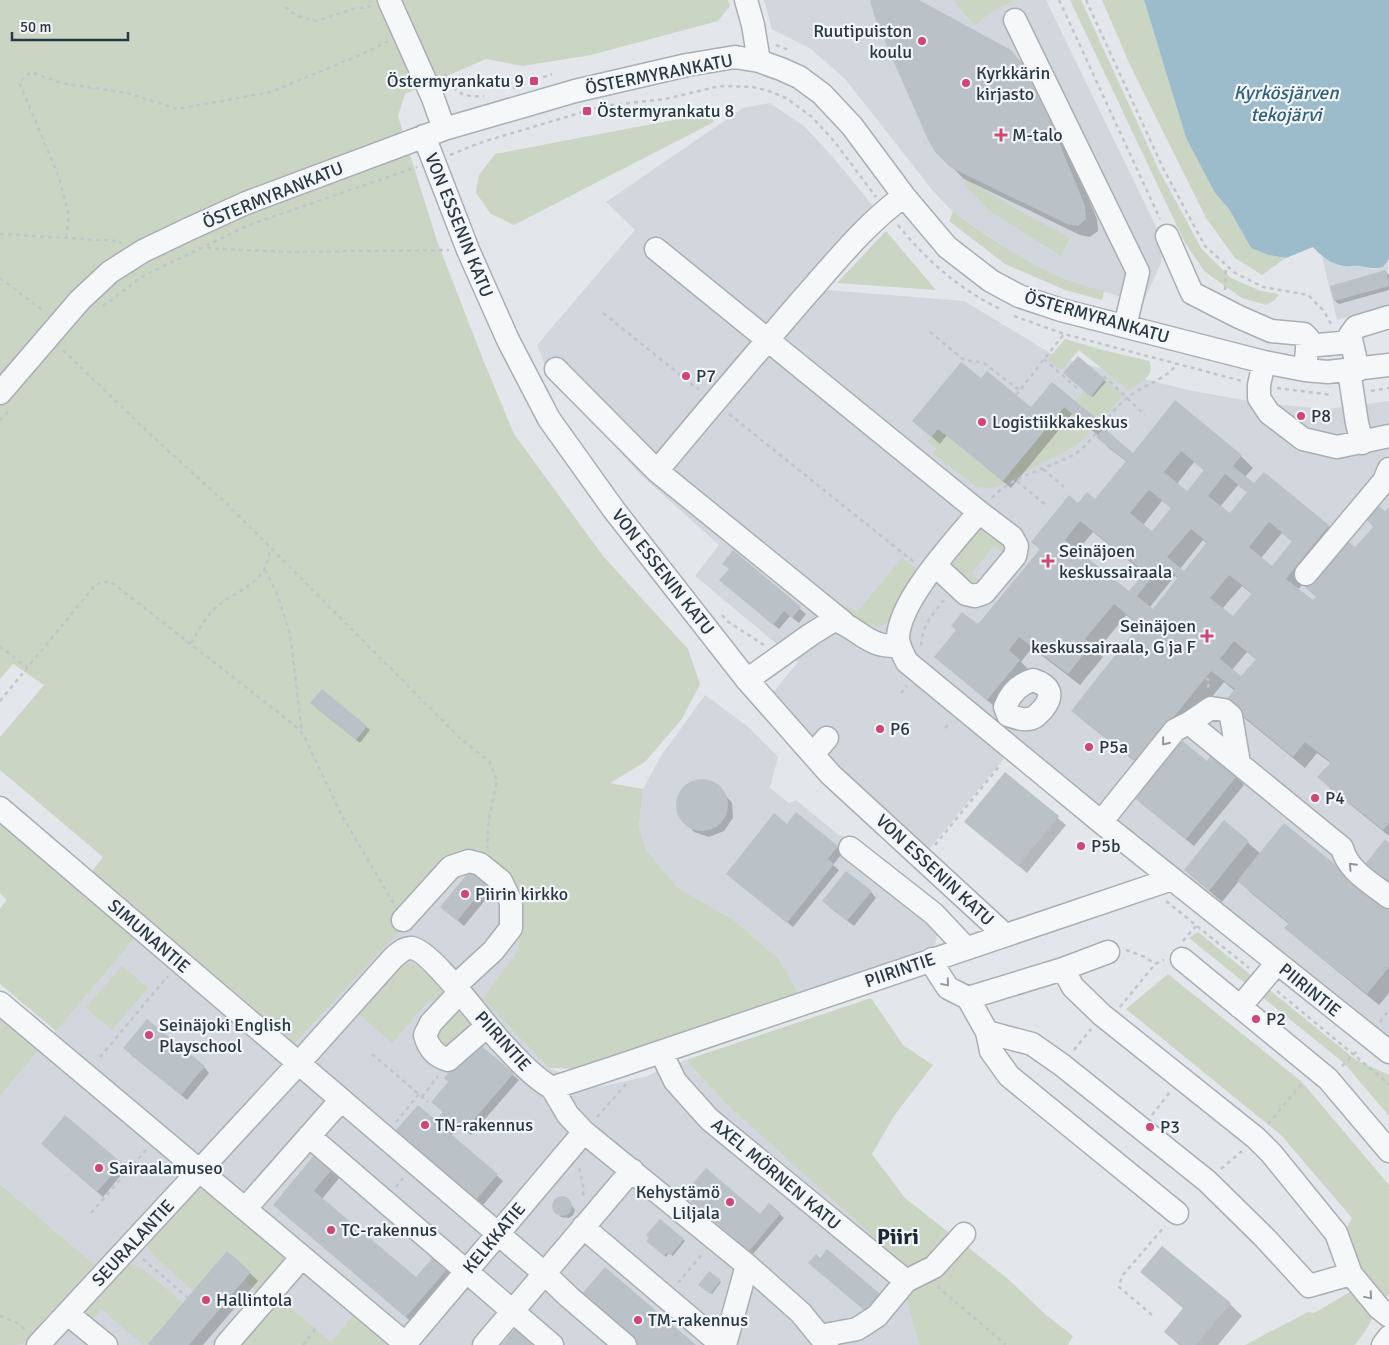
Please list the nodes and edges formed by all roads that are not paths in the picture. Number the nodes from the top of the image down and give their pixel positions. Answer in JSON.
{"nodes":[{"id":1,"x":746,"y":0,"type":"edge"},
{"id":2,"x":390,"y":2,"type":"edge"},
{"id":3,"x":1015,"y":20,"type":"dead end"},
{"id":4,"x":757,"y":50,"type":"junction"},
{"id":5,"x":434,"y":132,"type":"junction"},
{"id":6,"x":904,"y":196,"type":"junction"},
{"id":7,"x":1168,"y":236,"type":"road end"},
{"id":8,"x":656,"y":249,"type":"dead end"},
{"id":9,"x":1389,"y":317,"type":"edge"},
{"id":10,"x":1125,"y":326,"type":"junction"},
{"id":11,"x":767,"y":340,"type":"junction"},
{"id":12,"x":1351,"y":342,"type":"junction"},
{"id":13,"x":1307,"y":346,"type":"junction"},
{"id":14,"x":1264,"y":362,"type":"junction"},
{"id":15,"x":1389,"y":365,"type":"edge"},
{"id":16,"x":556,"y":368,"type":"dead end"},
{"id":17,"x":1305,"y":370,"type":"junction"},
{"id":18,"x":1354,"y":370,"type":"junction"},
{"id":19,"x":0,"y":393,"type":"edge"},
{"id":20,"x":1377,"y":439,"type":"edge"},
{"id":21,"x":1389,"y":460,"type":"edge"},
{"id":22,"x":1389,"y":469,"type":"edge"},
{"id":23,"x":657,"y":471,"type":"junction"},
{"id":24,"x":979,"y":512,"type":"junction"},
{"id":25,"x":932,"y":571,"type":"junction"},
{"id":26,"x":1306,"y":574,"type":"dead end"},
{"id":27,"x":843,"y":622,"type":"junction"},
{"id":28,"x":910,"y":648,"type":"junction"},
{"id":29,"x":747,"y":680,"type":"junction"},
{"id":30,"x":1008,"y":715,"type":"dead end"},
{"id":31,"x":1189,"y":723,"type":"junction"},
{"id":32,"x":992,"y":733,"type":"junction"},
{"id":33,"x":1239,"y":763,"type":"junction"},
{"id":34,"x":0,"y":808,"type":"edge"},
{"id":35,"x":1101,"y":822,"type":"junction"},
{"id":36,"x":850,"y":848,"type":"dead end"},
{"id":37,"x":1172,"y":879,"type":"junction"},
{"id":38,"x":1389,"y":897,"type":"edge"},
{"id":39,"x":403,"y":920,"type":"road end"},
{"id":40,"x":1005,"y":935,"type":"junction"},
{"id":41,"x":413,"y":948,"type":"joint"},
{"id":42,"x":966,"y":948,"type":"junction"},
{"id":43,"x":1108,"y":952,"type":"road end"},
{"id":44,"x":1175,"y":958,"type":"road end"},
{"id":45,"x":932,"y":960,"type":"junction"},
{"id":46,"x":1277,"y":963,"type":"junction"},
{"id":47,"x":1063,"y":969,"type":"junction"},
{"id":48,"x":458,"y":989,"type":"junction"},
{"id":49,"x":968,"y":998,"type":"junction"},
{"id":50,"x":0,"y":1003,"type":"edge"},
{"id":51,"x":1240,"y":1007,"type":"junction"},
{"id":52,"x":487,"y":1026,"type":"junction"},
{"id":53,"x":986,"y":1032,"type":"junction"},
{"id":54,"x":662,"y":1052,"type":"junction"},
{"id":55,"x":1389,"y":1052,"type":"edge"},
{"id":56,"x":298,"y":1064,"type":"junction"},
{"id":57,"x":552,"y":1088,"type":"junction"},
{"id":58,"x":341,"y":1100,"type":"junction"},
{"id":59,"x":309,"y":1136,"type":"junction"},
{"id":60,"x":579,"y":1138,"type":"junction"},
{"id":61,"x":1389,"y":1151,"type":"edge"},
{"id":62,"x":632,"y":1170,"type":"junction"},
{"id":63,"x":200,"y":1171,"type":"junction"},
{"id":64,"x":245,"y":1208,"type":"junction"},
{"id":65,"x":1177,"y":1212,"type":"dead end"},
{"id":66,"x":584,"y":1227,"type":"junction"},
{"id":67,"x":498,"y":1234,"type":"junction"},
{"id":68,"x":964,"y":1234,"type":"dead end"},
{"id":69,"x":302,"y":1257,"type":"junction"},
{"id":70,"x":747,"y":1265,"type":"junction"},
{"id":71,"x":466,"y":1271,"type":"junction"},
{"id":72,"x":544,"y":1273,"type":"junction"},
{"id":73,"x":1351,"y":1274,"type":"junction"},
{"id":74,"x":914,"y":1277,"type":"junction"},
{"id":75,"x":512,"y":1311,"type":"junction"},
{"id":76,"x":68,"y":1314,"type":"junction"},
{"id":77,"x":1389,"y":1316,"type":"edge"},
{"id":78,"x":1389,"y":1337,"type":"edge"},
{"id":79,"x":822,"y":1342,"type":"edge"},
{"id":80,"x":40,"y":1343,"type":"edge"},
{"id":81,"x":406,"y":1344,"type":"edge"},
{"id":82,"x":106,"y":1345,"type":"edge"},
{"id":83,"x":226,"y":1345,"type":"edge"},
{"id":84,"x":484,"y":1345,"type":"edge"},
{"id":85,"x":552,"y":1345,"type":"edge"},
{"id":86,"x":625,"y":1345,"type":"edge"},
{"id":87,"x":724,"y":1345,"type":"edge"},
{"id":88,"x":1383,"y":1345,"type":"edge"}],
"edges":[{"from":1,"to":4,"type":"street"},
{"from":2,"to":5,"type":"street","name":"VON ESSENIN KATU"},
{"from":3,"to":10,"type":"street"},
{"from":4,"to":5,"type":"street","name":"ÖSTERMYRANKATU"},
{"from":4,"to":6,"type":"street","name":"ÖSTERMYRANKATU"},
{"from":5,"to":19,"type":"street","name":"ÖSTERMYRANKATU"},
{"from":5,"to":29,"type":"street","name":"VON ESSENIN KATU"},
{"from":6,"to":10,"type":"street","name":"ÖSTERMYRANKATU"},
{"from":6,"to":11,"type":"street"},
{"from":7,"to":13,"type":"street"},
{"from":8,"to":11,"type":"street"},
{"from":9,"to":12,"type":"street"},
{"from":10,"to":14,"type":"street","name":"ÖSTERMYRANKATU"},
{"from":11,"to":23,"type":"street"},
{"from":11,"to":24,"type":"street"},
{"from":12,"to":13,"type":"street"},
{"from":12,"to":18,"type":"street"},
{"from":13,"to":17,"type":"street"},
{"from":14,"to":17,"type":"street","name":"ÖSTERMYRANKATU"},
{"from":14,"to":20,"type":"street"},
{"from":15,"to":18,"type":"street","name":"ÖSTERMYRANKATU"},
{"from":16,"to":23,"type":"street"},
{"from":17,"to":18,"type":"street","name":"ÖSTERMYRANKATU"},
{"from":18,"to":20,"type":"street"},
{"from":20,"to":21,"type":"street"},
{"from":22,"to":26,"type":"street"},
{"from":23,"to":27,"type":"street"},
{"from":24,"to":25,"type":"street"},
{"from":24,"to":25,"type":"street"},
{"from":25,"to":28,"type":"street"},
{"from":27,"to":28,"type":"street"},
{"from":27,"to":29,"type":"street"},
{"from":28,"to":32,"type":"street"},
{"from":29,"to":40,"type":"street","name":"VON ESSENIN KATU"},
{"from":30,"to":32,"type":"street"},
{"from":31,"to":33,"type":"street"},
{"from":31,"to":33,"type":"street"},
{"from":31,"to":35,"type":"street","one_way":true},
{"from":32,"to":35,"type":"street"},
{"from":38,"to":33,"type":"street","one_way":true},
{"from":34,"to":56,"type":"street","name":"SIMUNANTIE"},
{"from":35,"to":37,"type":"street"},
{"from":36,"to":42,"type":"street"},
{"from":37,"to":40,"type":"street","name":"PIIRINTIE"},
{"from":37,"to":46,"type":"street","name":"PIIRINTIE"},
{"from":39,"to":48,"type":"street"},
{"from":40,"to":42,"type":"street","name":"PIIRINTIE"},
{"from":41,"to":48,"type":"street","name":"PIIRINTIE"},
{"from":41,"to":56,"type":"street","name":"SEURALANTIE"},
{"from":42,"to":45,"type":"street","name":"PIIRINTIE"},
{"from":43,"to":47,"type":"street"},
{"from":44,"to":51,"type":"street"},
{"from":45,"to":49,"type":"street","one_way":true},
{"from":45,"to":54,"type":"street","name":"PIIRINTIE"},
{"from":46,"to":51,"type":"street"},
{"from":46,"to":55,"type":"street","name":"PIIRINTIE"},
{"from":47,"to":49,"type":"street"},
{"from":47,"to":73,"type":"street"},
{"from":48,"to":52,"type":"street","name":"PIIRINTIE"},
{"from":48,"to":52,"type":"street"},
{"from":49,"to":53,"type":"street"},
{"from":50,"to":63,"type":"street"},
{"from":51,"to":61,"type":"street"},
{"from":52,"to":57,"type":"street","name":"PIIRINTIE"},
{"from":53,"to":65,"type":"street"},
{"from":53,"to":73,"type":"street"},
{"from":54,"to":57,"type":"street","name":"PIIRINTIE"},
{"from":54,"to":74,"type":"street","name":"AXEL MÖRNEN KATU"},
{"from":56,"to":58,"type":"street","name":"SIMUNANTIE"},
{"from":56,"to":63,"type":"street","name":"SEURALANTIE"},
{"from":57,"to":60,"type":"street"},
{"from":58,"to":59,"type":"street"},
{"from":58,"to":67,"type":"street","name":"SIMUNANTIE"},
{"from":59,"to":64,"type":"street"},
{"from":59,"to":71,"type":"street"},
{"from":60,"to":62,"type":"street"},
{"from":60,"to":67,"type":"street","name":"KELKKATIE"},
{"from":62,"to":66,"type":"street"},
{"from":62,"to":70,"type":"street"},
{"from":63,"to":64,"type":"street"},
{"from":63,"to":76,"type":"street","name":"SEURALANTIE"},
{"from":64,"to":69,"type":"street"},
{"from":66,"to":72,"type":"street"},
{"from":66,"to":87,"type":"street"},
{"from":67,"to":71,"type":"street","name":"KELKKATIE"},
{"from":67,"to":72,"type":"street","name":"SIMUNANTIE"},
{"from":68,"to":74,"type":"street"},
{"from":69,"to":81,"type":"street"},
{"from":69,"to":83,"type":"street"},
{"from":70,"to":79,"type":"street"},
{"from":70,"to":87,"type":"street"},
{"from":71,"to":75,"type":"street"},
{"from":71,"to":81,"type":"street","name":"KELKKATIE"},
{"from":72,"to":75,"type":"street"},
{"from":72,"to":86,"type":"street","name":"SIMUNANTIE"},
{"from":73,"to":77,"type":"street","one_way":true},
{"from":74,"to":79,"type":"street"},
{"from":75,"to":84,"type":"street"},
{"from":75,"to":85,"type":"street"},
{"from":76,"to":80,"type":"street","name":"SEURALANTIE"},
{"from":76,"to":82,"type":"street"},
{"from":78,"to":88,"type":"street"}]}
